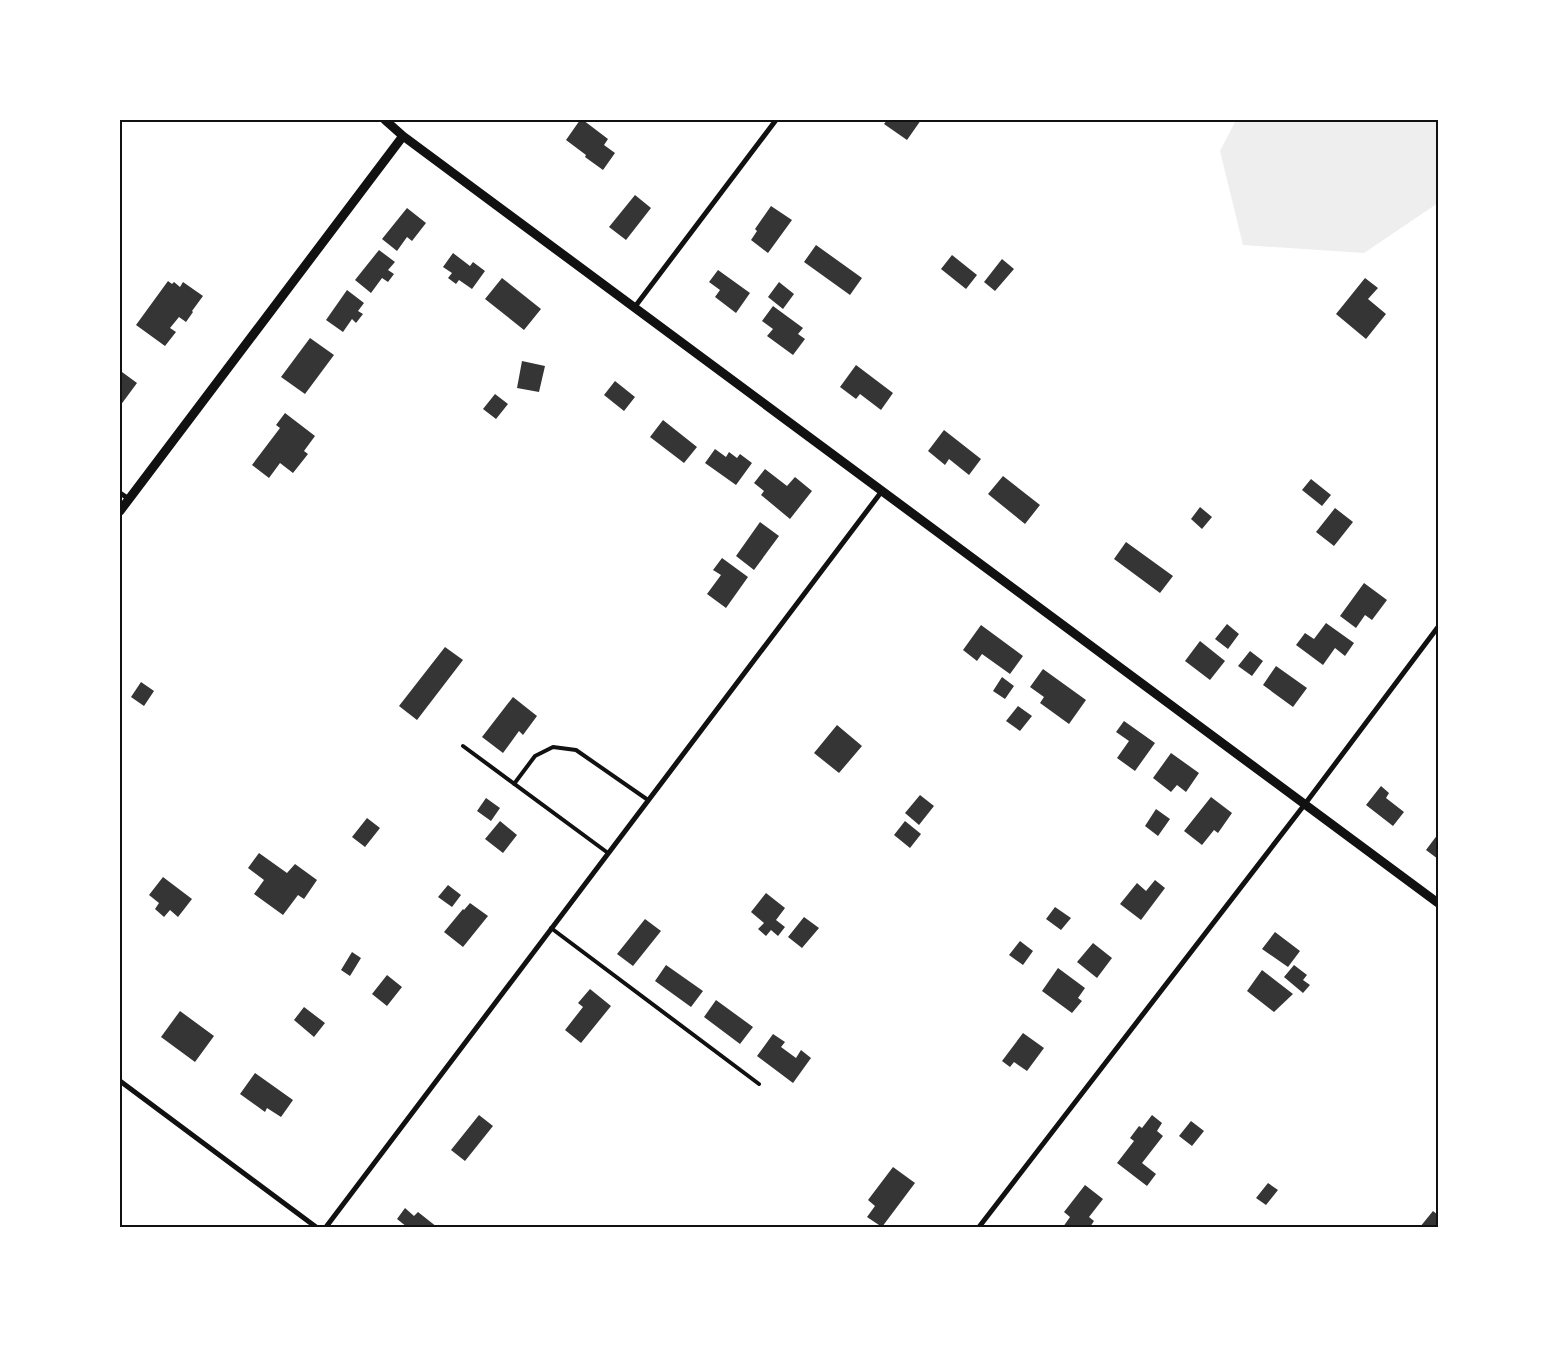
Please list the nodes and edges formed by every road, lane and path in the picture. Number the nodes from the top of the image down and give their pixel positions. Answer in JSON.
{"nodes":[{"id":1,"x":385,"y":120,"type":"edge"},
{"id":2,"x":776,"y":120,"type":"edge"},
{"id":3,"x":402,"y":136,"type":"junction"},
{"id":4,"x":634,"y":308,"type":"junction"},
{"id":5,"x":882,"y":490,"type":"junction"},
{"id":6,"x":120,"y":493,"type":"edge"},
{"id":7,"x":129,"y":499,"type":"junction"},
{"id":8,"x":120,"y":511,"type":"edge"},
{"id":9,"x":1438,"y":627,"type":"edge"},
{"id":10,"x":463,"y":746,"type":"dead end"},
{"id":11,"x":514,"y":784,"type":"junction"},
{"id":12,"x":648,"y":800,"type":"junction"},
{"id":13,"x":1305,"y":804,"type":"junction"},
{"id":14,"x":608,"y":853,"type":"junction"},
{"id":15,"x":1438,"y":902,"type":"edge"},
{"id":16,"x":552,"y":928,"type":"junction"},
{"id":17,"x":120,"y":1081,"type":"edge"},
{"id":18,"x":759,"y":1084,"type":"dead end"},
{"id":19,"x":316,"y":1227,"type":"edge"},
{"id":20,"x":326,"y":1227,"type":"edge"},
{"id":21,"x":979,"y":1227,"type":"edge"}],
"edges":[{"from":1,"to":3,"type":"street"},
{"from":2,"to":4,"type":"street"},
{"from":3,"to":4,"type":"street"},
{"from":3,"to":7,"type":"street"},
{"from":4,"to":5,"type":"street"},
{"from":5,"to":12,"type":"street"},
{"from":5,"to":13,"type":"street"},
{"from":6,"to":7,"type":"street"},
{"from":7,"to":8,"type":"street"},
{"from":9,"to":13,"type":"street"},
{"from":10,"to":11,"type":"lane"},
{"from":11,"to":12,"type":"lane"},
{"from":11,"to":14,"type":"lane"},
{"from":12,"to":14,"type":"street"},
{"from":13,"to":15,"type":"street"},
{"from":13,"to":21,"type":"street"},
{"from":14,"to":16,"type":"street"},
{"from":16,"to":18,"type":"lane"},
{"from":16,"to":20,"type":"street"},
{"from":17,"to":19,"type":"street"}]}
